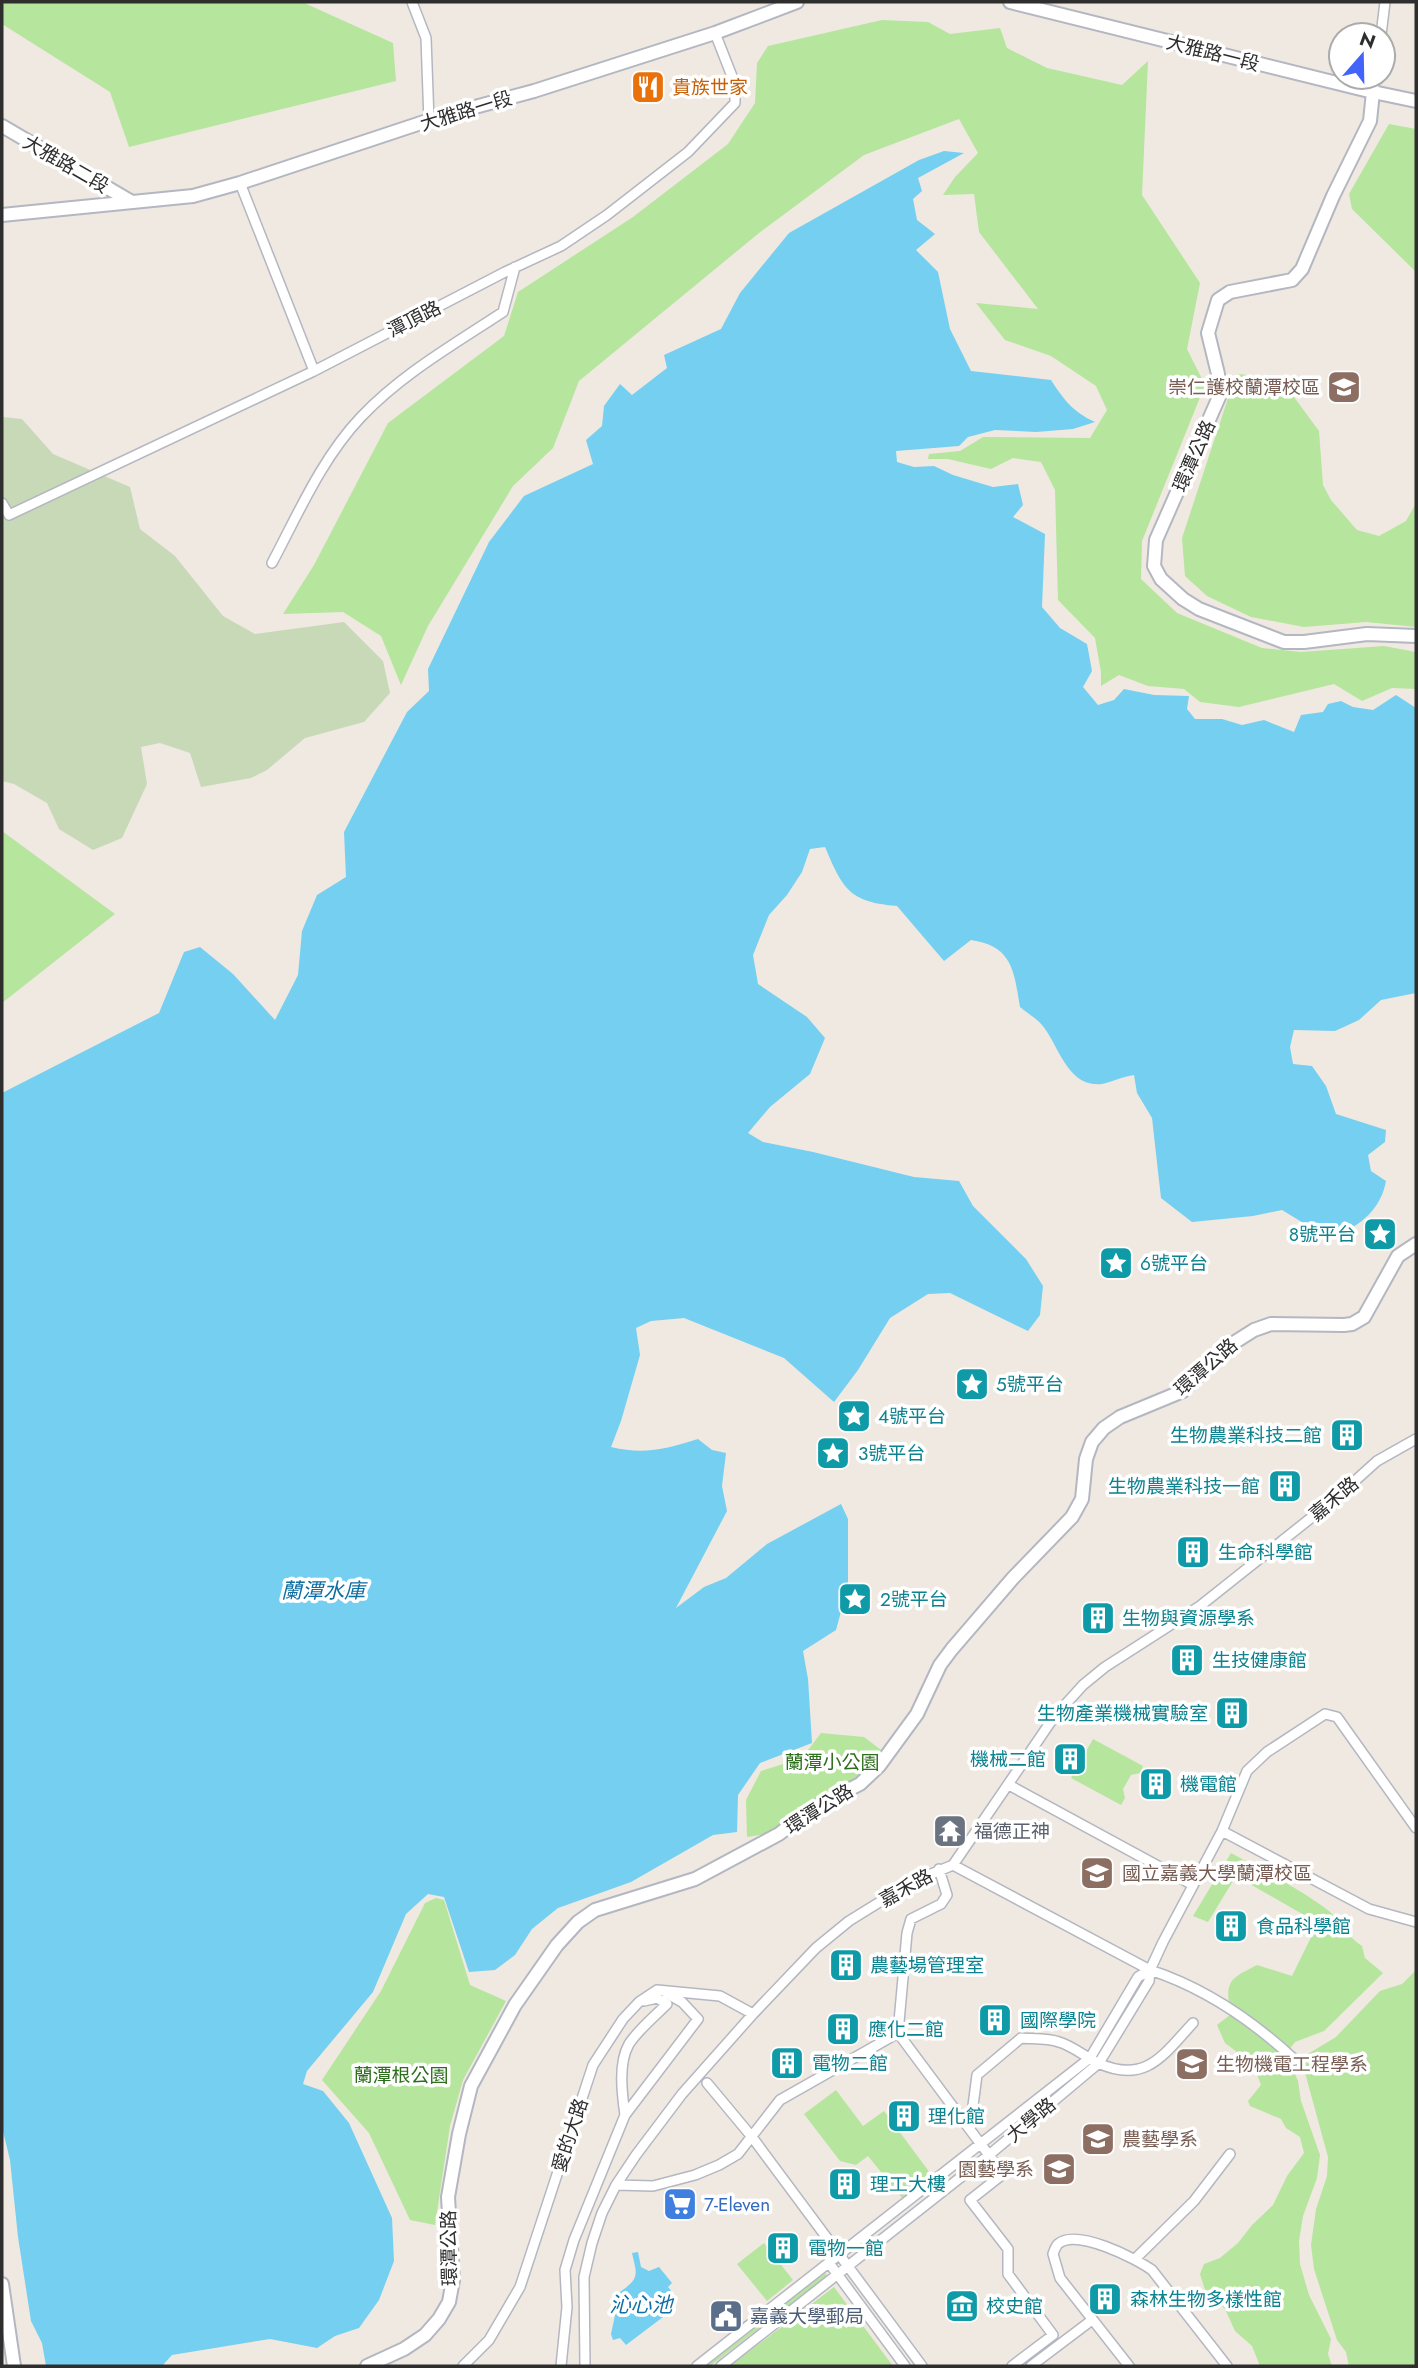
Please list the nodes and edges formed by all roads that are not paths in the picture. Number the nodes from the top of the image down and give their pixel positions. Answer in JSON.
{"nodes":[{"id":1,"x":412,"y":2,"type":"edge"},
{"id":2,"x":797,"y":2,"type":"edge"},
{"id":3,"x":1385,"y":2,"type":"edge"},
{"id":4,"x":1016,"y":3,"type":"edge"},
{"id":5,"x":1383,"y":21,"type":"edge"},
{"id":6,"x":715,"y":33,"type":"junction"},
{"id":7,"x":1373,"y":92,"type":"junction"},
{"id":8,"x":1416,"y":101,"type":"edge"},
{"id":9,"x":429,"y":121,"type":"junction"},
{"id":10,"x":2,"y":126,"type":"edge"},
{"id":11,"x":240,"y":183,"type":"junction"},
{"id":12,"x":131,"y":201,"type":"junction"},
{"id":13,"x":2,"y":215,"type":"edge"},
{"id":14,"x":515,"y":267,"type":"junction"},
{"id":15,"x":314,"y":371,"type":"junction"},
{"id":16,"x":2,"y":503,"type":"edge"},
{"id":17,"x":272,"y":564,"type":"dead end"},
{"id":18,"x":1416,"y":636,"type":"edge"},
{"id":19,"x":1416,"y":1244,"type":"edge"},
{"id":20,"x":1416,"y":1439,"type":"edge"},
{"id":21,"x":1009,"y":1785,"type":"junction"},
{"id":22,"x":1416,"y":1828,"type":"edge"},
{"id":23,"x":1222,"y":1831,"type":"junction"},
{"id":24,"x":953,"y":1865,"type":"junction"},
{"id":25,"x":939,"y":1869,"type":"junction"},
{"id":26,"x":1193,"y":1885,"type":"junction"},
{"id":27,"x":1416,"y":1922,"type":"edge"},
{"id":28,"x":1150,"y":1970,"type":"junction"},
{"id":29,"x":657,"y":1990,"type":"junction"},
{"id":30,"x":639,"y":2002,"type":"junction"},
{"id":31,"x":753,"y":2014,"type":"junction"},
{"id":32,"x":1193,"y":2023,"type":"dead end"},
{"id":33,"x":898,"y":2033,"type":"junction"},
{"id":34,"x":1090,"y":2058,"type":"junction"},
{"id":35,"x":1294,"y":2060,"type":"dead end"},
{"id":36,"x":1099,"y":2063,"type":"junction"},
{"id":37,"x":707,"y":2083,"type":"dead end"},
{"id":38,"x":625,"y":2115,"type":"junction"},
{"id":39,"x":970,"y":2129,"type":"junction"},
{"id":40,"x":752,"y":2137,"type":"junction"},
{"id":41,"x":981,"y":2144,"type":"junction"},
{"id":42,"x":1230,"y":2154,"type":"dead end"},
{"id":43,"x":989,"y":2155,"type":"junction"},
{"id":44,"x":616,"y":2185,"type":"junction"},
{"id":45,"x":838,"y":2255,"type":"junction"},
{"id":46,"x":1136,"y":2258,"type":"junction"},
{"id":47,"x":829,"y":2263,"type":"junction"},
{"id":48,"x":848,"y":2268,"type":"junction"},
{"id":49,"x":838,"y":2275,"type":"junction"},
{"id":50,"x":2,"y":2284,"type":"edge"},
{"id":51,"x":1092,"y":2320,"type":"junction"},
{"id":52,"x":1218,"y":2362,"type":"edge"},
{"id":53,"x":14,"y":2366,"type":"edge"},
{"id":54,"x":367,"y":2366,"type":"edge"},
{"id":55,"x":463,"y":2366,"type":"edge"},
{"id":56,"x":561,"y":2366,"type":"edge"},
{"id":57,"x":585,"y":2366,"type":"edge"},
{"id":58,"x":697,"y":2366,"type":"edge"},
{"id":59,"x":721,"y":2366,"type":"edge"},
{"id":60,"x":905,"y":2366,"type":"edge"},
{"id":61,"x":922,"y":2366,"type":"edge"},
{"id":62,"x":1012,"y":2366,"type":"edge"},
{"id":63,"x":1031,"y":2366,"type":"edge"},
{"id":64,"x":1129,"y":2366,"type":"edge"},
{"id":65,"x":1227,"y":2366,"type":"edge"}],
"edges":[{"from":1,"to":9,"type":"street"},
{"from":2,"to":6,"type":"street","name":"大雅路一段"},
{"from":3,"to":5,"type":"street"},
{"from":4,"to":7,"type":"street","name":"大雅路一段"},
{"from":6,"to":9,"type":"street","name":"大雅路一段"},
{"from":6,"to":14,"type":"street","name":"潭頂路"},
{"from":7,"to":8,"type":"street","name":"大雅路一段"},
{"from":7,"to":18,"type":"street","name":"環潭公路"},
{"from":9,"to":11,"type":"street","name":"大雅路一段"},
{"from":10,"to":12,"type":"street","name":"大雅路二段"},
{"from":11,"to":12,"type":"street","name":"大雅路一段"},
{"from":11,"to":15,"type":"street"},
{"from":12,"to":13,"type":"street","name":"大雅路一段"},
{"from":14,"to":15,"type":"street","name":"潭頂路"},
{"from":14,"to":17,"type":"street"},
{"from":15,"to":16,"type":"street","name":"潭頂路"},
{"from":19,"to":54,"type":"street","name":"環潭公路"},
{"from":20,"to":21,"type":"street","name":"嘉禾路"},
{"from":21,"to":24,"type":"street","name":"嘉禾路"},
{"from":21,"to":26,"type":"street"},
{"from":22,"to":23,"type":"street","name":"大學路"},
{"from":23,"to":26,"type":"street","name":"大學路"},
{"from":23,"to":27,"type":"street"},
{"from":24,"to":25,"type":"street","name":"嘉禾路"},
{"from":24,"to":28,"type":"street"},
{"from":25,"to":31,"type":"street","name":"嘉禾路"},
{"from":25,"to":33,"type":"street"},
{"from":26,"to":28,"type":"street","name":"大學路"},
{"from":28,"to":34,"type":"street"},
{"from":28,"to":35,"type":"street"},
{"from":28,"to":36,"type":"street","name":"大學路"},
{"from":29,"to":30,"type":"street","name":"愛的大路"},
{"from":29,"to":31,"type":"street"},
{"from":29,"to":38,"type":"street"},
{"from":30,"to":38,"type":"street"},
{"from":30,"to":55,"type":"street","name":"愛的大路"},
{"from":31,"to":44,"type":"street","name":"嘉禾路"},
{"from":32,"to":36,"type":"street"},
{"from":33,"to":39,"type":"street"},
{"from":33,"to":40,"type":"street"},
{"from":34,"to":36,"type":"street"},
{"from":34,"to":39,"type":"street"},
{"from":34,"to":41,"type":"street"},
{"from":36,"to":43,"type":"street","name":"大學路"},
{"from":37,"to":40,"type":"street"},
{"from":38,"to":56,"type":"street"},
{"from":39,"to":41,"type":"street"},
{"from":40,"to":44,"type":"street"},
{"from":40,"to":45,"type":"street"},
{"from":41,"to":43,"type":"street"},
{"from":41,"to":45,"type":"street"},
{"from":42,"to":46,"type":"street"},
{"from":43,"to":48,"type":"street","name":"大學路"},
{"from":43,"to":62,"type":"street"},
{"from":44,"to":57,"type":"street","name":"嘉禾路"},
{"from":45,"to":47,"type":"street"},
{"from":45,"to":48,"type":"street"},
{"from":46,"to":51,"type":"street"},
{"from":46,"to":52,"type":"street"},
{"from":47,"to":49,"type":"street"},
{"from":47,"to":58,"type":"street"},
{"from":48,"to":49,"type":"street","name":"大學路"},
{"from":48,"to":61,"type":"street"},
{"from":49,"to":59,"type":"street","name":"大學路"},
{"from":49,"to":60,"type":"street"},
{"from":50,"to":53,"type":"street"},
{"from":51,"to":63,"type":"street"},
{"from":51,"to":64,"type":"street"},
{"from":52,"to":65,"type":"street"}]}
